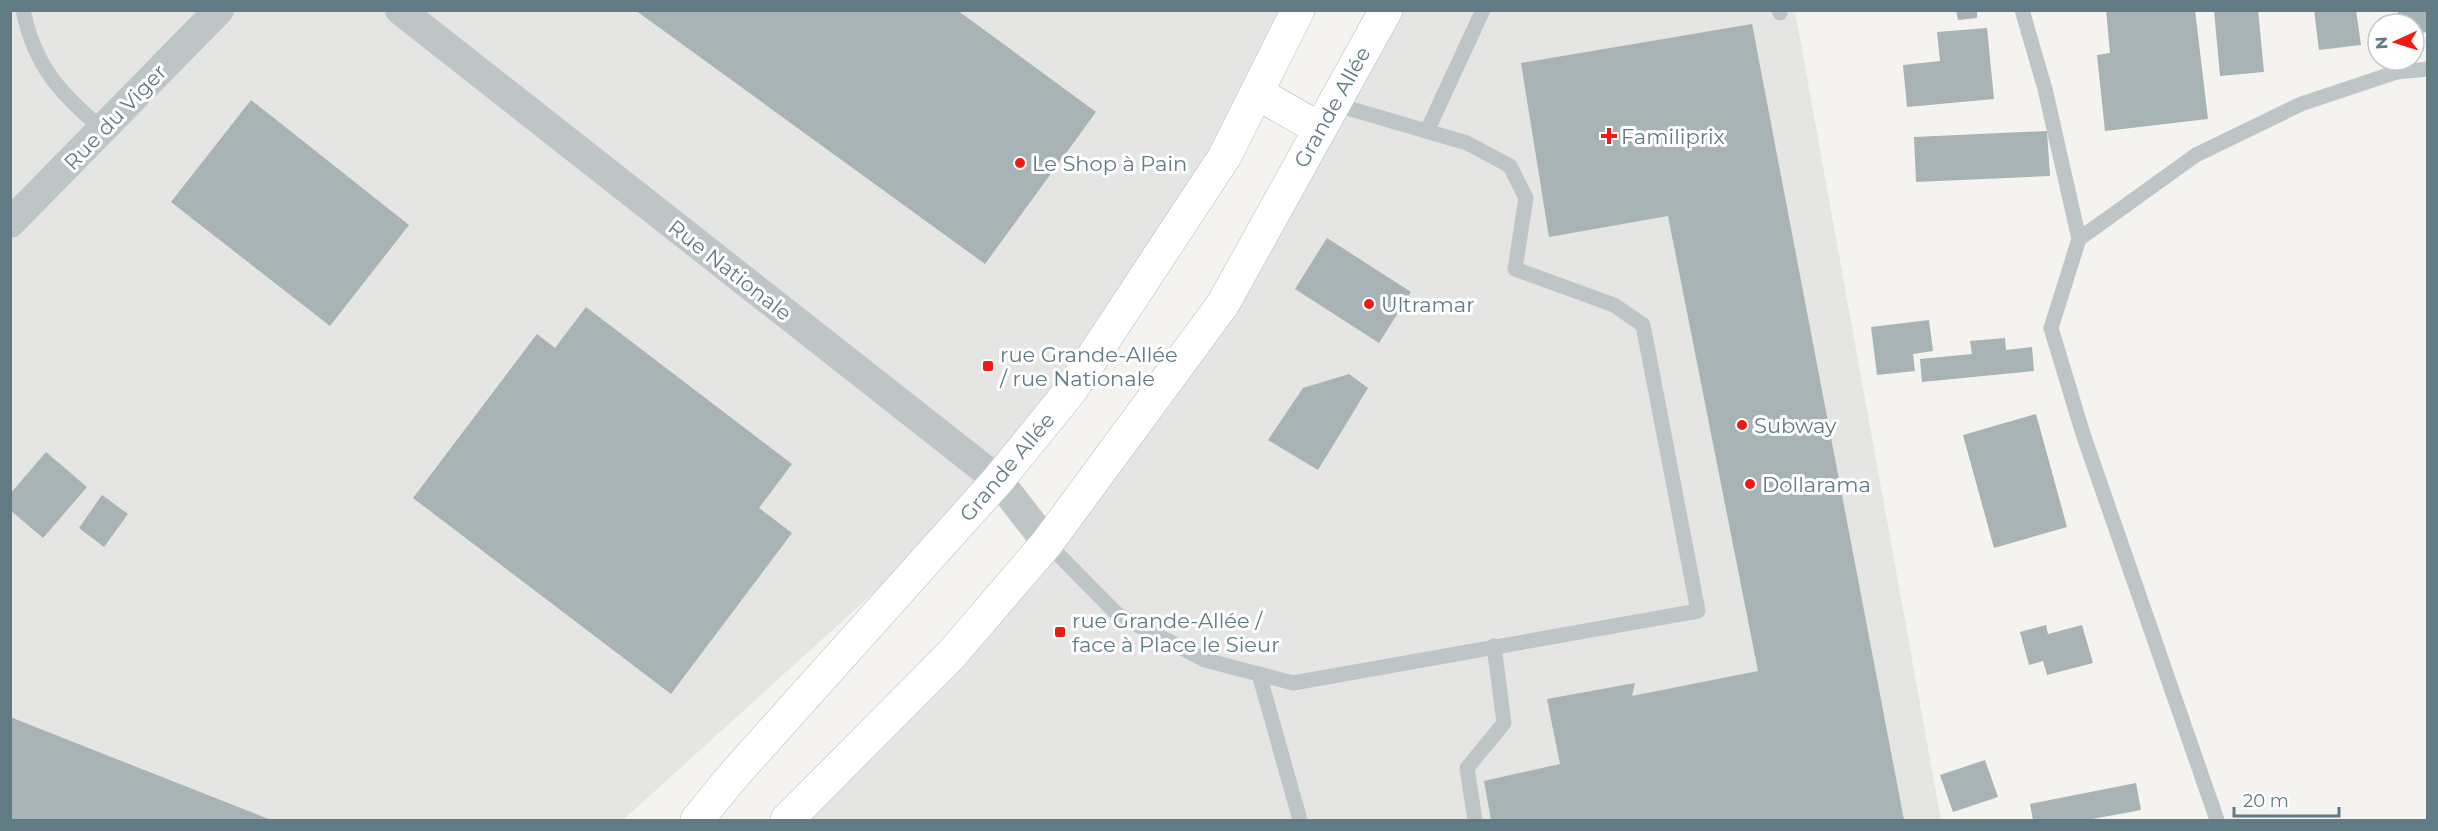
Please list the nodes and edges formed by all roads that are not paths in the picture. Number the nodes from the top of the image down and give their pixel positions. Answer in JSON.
{"nodes":[{"id":1,"x":23,"y":10,"type":"edge"},
{"id":2,"x":219,"y":10,"type":"edge"},
{"id":3,"x":400,"y":10,"type":"edge"},
{"id":4,"x":1298,"y":10,"type":"edge"},
{"id":5,"x":1386,"y":10,"type":"edge"},
{"id":6,"x":1483,"y":10,"type":"edge"},
{"id":7,"x":2022,"y":10,"type":"edge"},
{"id":8,"x":2427,"y":69,"type":"edge"},
{"id":9,"x":1257,"y":93,"type":"junction"},
{"id":10,"x":1327,"y":117,"type":"junction"},
{"id":11,"x":102,"y":129,"type":"junction"},
{"id":12,"x":1427,"y":131,"type":"junction"},
{"id":13,"x":10,"y":223,"type":"edge"},
{"id":14,"x":2079,"y":239,"type":"junction"},
{"id":15,"x":998,"y":480,"type":"junction"},
{"id":16,"x":1047,"y":543,"type":"junction"},
{"id":17,"x":1494,"y":646,"type":"junction"},
{"id":18,"x":1259,"y":674,"type":"junction"},
{"id":19,"x":698,"y":820,"type":"edge"},
{"id":20,"x":787,"y":820,"type":"edge"},
{"id":21,"x":1300,"y":820,"type":"edge"},
{"id":22,"x":1475,"y":820,"type":"edge"},
{"id":23,"x":2217,"y":820,"type":"edge"}],
"edges":[{"from":1,"to":11,"type":"lane"},
{"from":2,"to":11,"type":"street","name":"Rue du Viger"},
{"from":3,"to":15,"type":"street","name":"Rue Nationale"},
{"from":4,"to":9,"type":"street","name":"Grande Allée"},
{"from":5,"to":10,"type":"street","name":"Grande Allée"},
{"from":6,"to":12,"type":"lane"},
{"from":7,"to":14,"type":"lane"},
{"from":8,"to":14,"type":"lane"},
{"from":9,"to":10,"type":"street"},
{"from":9,"to":15,"type":"street","name":"Grande Allée"},
{"from":10,"to":12,"type":"lane"},
{"from":10,"to":16,"type":"street","name":"Grande Allée"},
{"from":11,"to":13,"type":"street","name":"Rue du Viger"},
{"from":12,"to":17,"type":"lane"},
{"from":14,"to":23,"type":"lane"},
{"from":15,"to":16,"type":"street","name":"Rue Nationale"},
{"from":15,"to":19,"type":"street","name":"Grande Allée"},
{"from":16,"to":18,"type":"lane"},
{"from":16,"to":20,"type":"street","name":"Grande Allée"},
{"from":17,"to":18,"type":"lane"},
{"from":17,"to":22,"type":"lane"},
{"from":18,"to":21,"type":"lane"}]}
